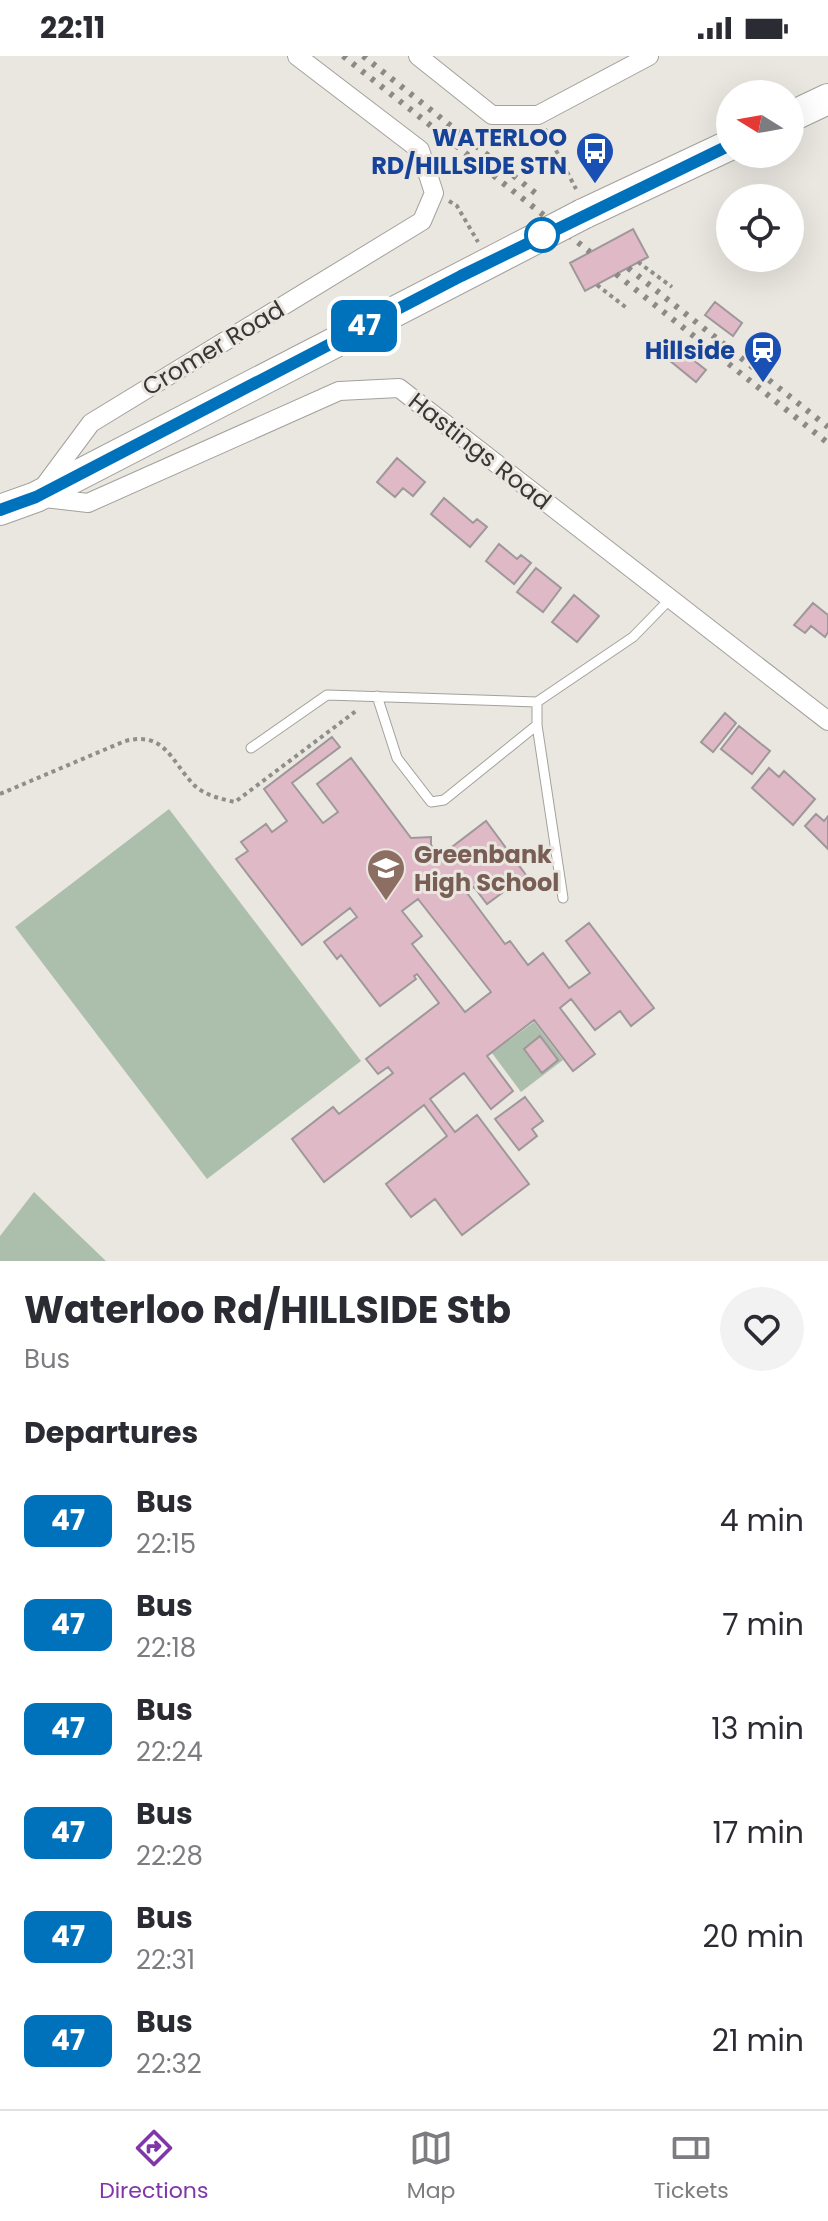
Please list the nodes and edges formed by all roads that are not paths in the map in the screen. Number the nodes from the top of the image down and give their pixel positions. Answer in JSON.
{"nodes":[{"id":1,"x":297,"y":56,"type":"edge"},
{"id":2,"x":418,"y":56,"type":"edge"},
{"id":3,"x":649,"y":56,"type":"edge"},
{"id":4,"x":828,"y":99,"type":"edge"},
{"id":5,"x":804,"y":110,"type":"edge"},
{"id":6,"x":716,"y":152,"type":"edge"},
{"id":7,"x":36,"y":497,"type":"junction"},
{"id":8,"x":0,"y":510,"type":"edge"},
{"id":9,"x":671,"y":598,"type":"junction"},
{"id":10,"x":377,"y":696,"type":"junction"},
{"id":11,"x":537,"y":702,"type":"junction"},
{"id":12,"x":828,"y":721,"type":"edge"},
{"id":13,"x":537,"y":725,"type":"junction"},
{"id":14,"x":251,"y":748,"type":"dead end"},
{"id":15,"x":563,"y":898,"type":"dead end"}],
"edges":[{"from":1,"to":7,"type":"street","name":"Cromer Road"},
{"from":2,"to":3,"type":"street"},
{"from":4,"to":5,"type":"highway"},
{"from":6,"to":7,"type":"highway","bridge":true},
{"from":7,"to":8,"type":"highway"},
{"from":7,"to":9,"type":"street","name":"Hastings Road"},
{"from":9,"to":11,"type":"lane"},
{"from":9,"to":12,"type":"street","name":"Hastings Road"},
{"from":10,"to":11,"type":"lane"},
{"from":10,"to":13,"type":"lane"},
{"from":10,"to":14,"type":"lane"},
{"from":11,"to":13,"type":"lane"},
{"from":13,"to":15,"type":"lane"}]}
